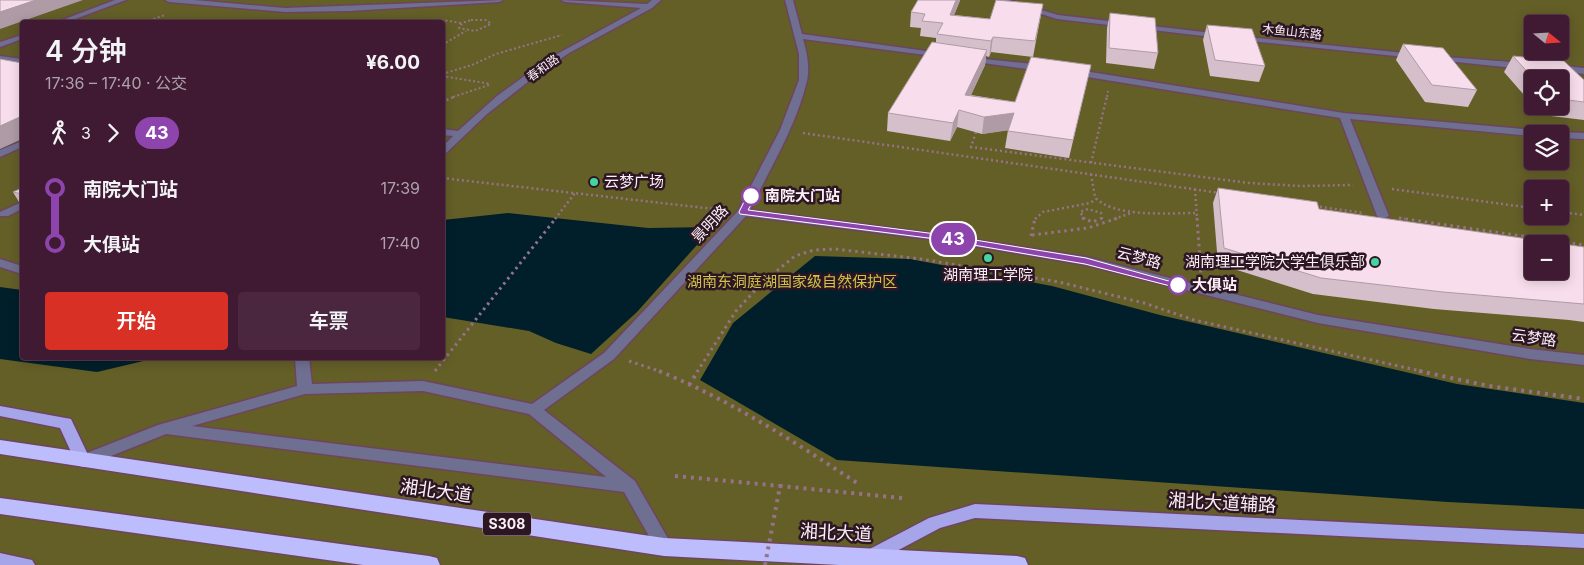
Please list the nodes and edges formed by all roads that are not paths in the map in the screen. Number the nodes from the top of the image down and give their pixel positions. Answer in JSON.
{"nodes":[{"id":1,"x":122,"y":0,"type":"edge"},
{"id":2,"x":168,"y":0,"type":"edge"},
{"id":3,"x":499,"y":0,"type":"edge"},
{"id":4,"x":565,"y":0,"type":"edge"},
{"id":5,"x":657,"y":0,"type":"edge"},
{"id":6,"x":789,"y":0,"type":"edge"},
{"id":7,"x":1001,"y":0,"type":"edge"},
{"id":8,"x":649,"y":6,"type":"junction"},
{"id":9,"x":67,"y":20,"type":"edge"},
{"id":10,"x":797,"y":36,"type":"junction"},
{"id":11,"x":20,"y":37,"type":"edge"},
{"id":12,"x":0,"y":45,"type":"edge"},
{"id":13,"x":1421,"y":57,"type":"edge"},
{"id":14,"x":0,"y":58,"type":"edge"},
{"id":15,"x":1430,"y":58,"type":"edge"},
{"id":16,"x":20,"y":61,"type":"edge"},
{"id":17,"x":1536,"y":66,"type":"edge"},
{"id":18,"x":1546,"y":67,"type":"edge"},
{"id":19,"x":1584,"y":71,"type":"edge"},
{"id":20,"x":1344,"y":116,"type":"junction"},
{"id":21,"x":445,"y":132,"type":"edge"},
{"id":22,"x":1524,"y":132,"type":"edge"},
{"id":23,"x":459,"y":134,"type":"junction"},
{"id":24,"x":1569,"y":135,"type":"edge"},
{"id":25,"x":1584,"y":136,"type":"edge"},
{"id":26,"x":20,"y":145,"type":"edge"},
{"id":27,"x":445,"y":150,"type":"edge"},
{"id":28,"x":0,"y":154,"type":"edge"},
{"id":29,"x":20,"y":206,"type":"edge"},
{"id":30,"x":743,"y":212,"type":"junction"},
{"id":31,"x":2,"y":216,"type":"edge"},
{"id":32,"x":1383,"y":216,"type":"edge"},
{"id":33,"x":0,"y":263,"type":"edge"},
{"id":34,"x":20,"y":269,"type":"edge"},
{"id":35,"x":302,"y":360,"type":"edge"},
{"id":36,"x":1584,"y":360,"type":"edge"},
{"id":37,"x":305,"y":389,"type":"junction"},
{"id":38,"x":534,"y":410,"type":"junction"},
{"id":39,"x":0,"y":411,"type":"edge"},
{"id":40,"x":163,"y":429,"type":"junction"},
{"id":41,"x":0,"y":447,"type":"edge"},
{"id":42,"x":83,"y":461,"type":"junction"},
{"id":43,"x":628,"y":486,"type":"junction"},
{"id":44,"x":0,"y":506,"type":"edge"},
{"id":45,"x":1584,"y":541,"type":"edge"},
{"id":46,"x":664,"y":547,"type":"junction"},
{"id":47,"x":868,"y":557,"type":"junction"},
{"id":48,"x":0,"y":561,"type":"edge"},
{"id":49,"x":385,"y":562,"type":"edge"},
{"id":50,"x":26,"y":565,"type":"edge"},
{"id":51,"x":429,"y":565,"type":"edge"},
{"id":52,"x":1017,"y":565,"type":"edge"}],
"edges":[{"from":1,"to":9,"type":"lane"},
{"from":2,"to":3,"type":"lane"},
{"from":4,"to":8,"type":"lane"},
{"from":5,"to":8,"type":"lane","name":"春和路"},
{"from":6,"to":10,"type":"lane","name":"景明路"},
{"from":7,"to":13,"type":"lane","name":"木鱼山东路"},
{"from":8,"to":23,"type":"lane","name":"春和路"},
{"from":10,"to":20,"type":"lane"},
{"from":10,"to":30,"type":"lane","name":"景明路"},
{"from":11,"to":12,"type":"lane"},
{"from":14,"to":16,"type":"lane"},
{"from":15,"to":17,"type":"lane"},
{"from":18,"to":19,"type":"lane"},
{"from":20,"to":22,"type":"lane"},
{"from":20,"to":32,"type":"lane"},
{"from":21,"to":23,"type":"lane"},
{"from":23,"to":27,"type":"lane","name":"春和路"},
{"from":24,"to":25,"type":"lane"},
{"from":26,"to":28,"type":"lane"},
{"from":29,"to":31,"type":"lane"},
{"from":30,"to":36,"type":"lane","name":"云梦路"},
{"from":30,"to":38,"type":"lane","name":"景明路"},
{"from":33,"to":34,"type":"lane"},
{"from":35,"to":37,"type":"lane"},
{"from":37,"to":38,"type":"lane"},
{"from":37,"to":40,"type":"lane"},
{"from":38,"to":43,"type":"lane"},
{"from":39,"to":42,"type":"main road"},
{"from":40,"to":42,"type":"lane"},
{"from":40,"to":43,"type":"lane"},
{"from":41,"to":42,"type":"highway","name":"湘北大道","number":"S308"},
{"from":42,"to":46,"type":"highway","name":"湘北大道","number":"S308"},
{"from":43,"to":46,"type":"lane"},
{"from":44,"to":49,"type":"highway"},
{"from":45,"to":47,"type":"main road","name":"湘北大道辅路"},
{"from":46,"to":47,"type":"highway","name":"湘北大道","number":"S308"},
{"from":47,"to":52,"type":"highway","name":"湘北大道","number":"S308"},
{"from":48,"to":50,"type":"main road"},
{"from":49,"to":51,"type":"highway"}]}
